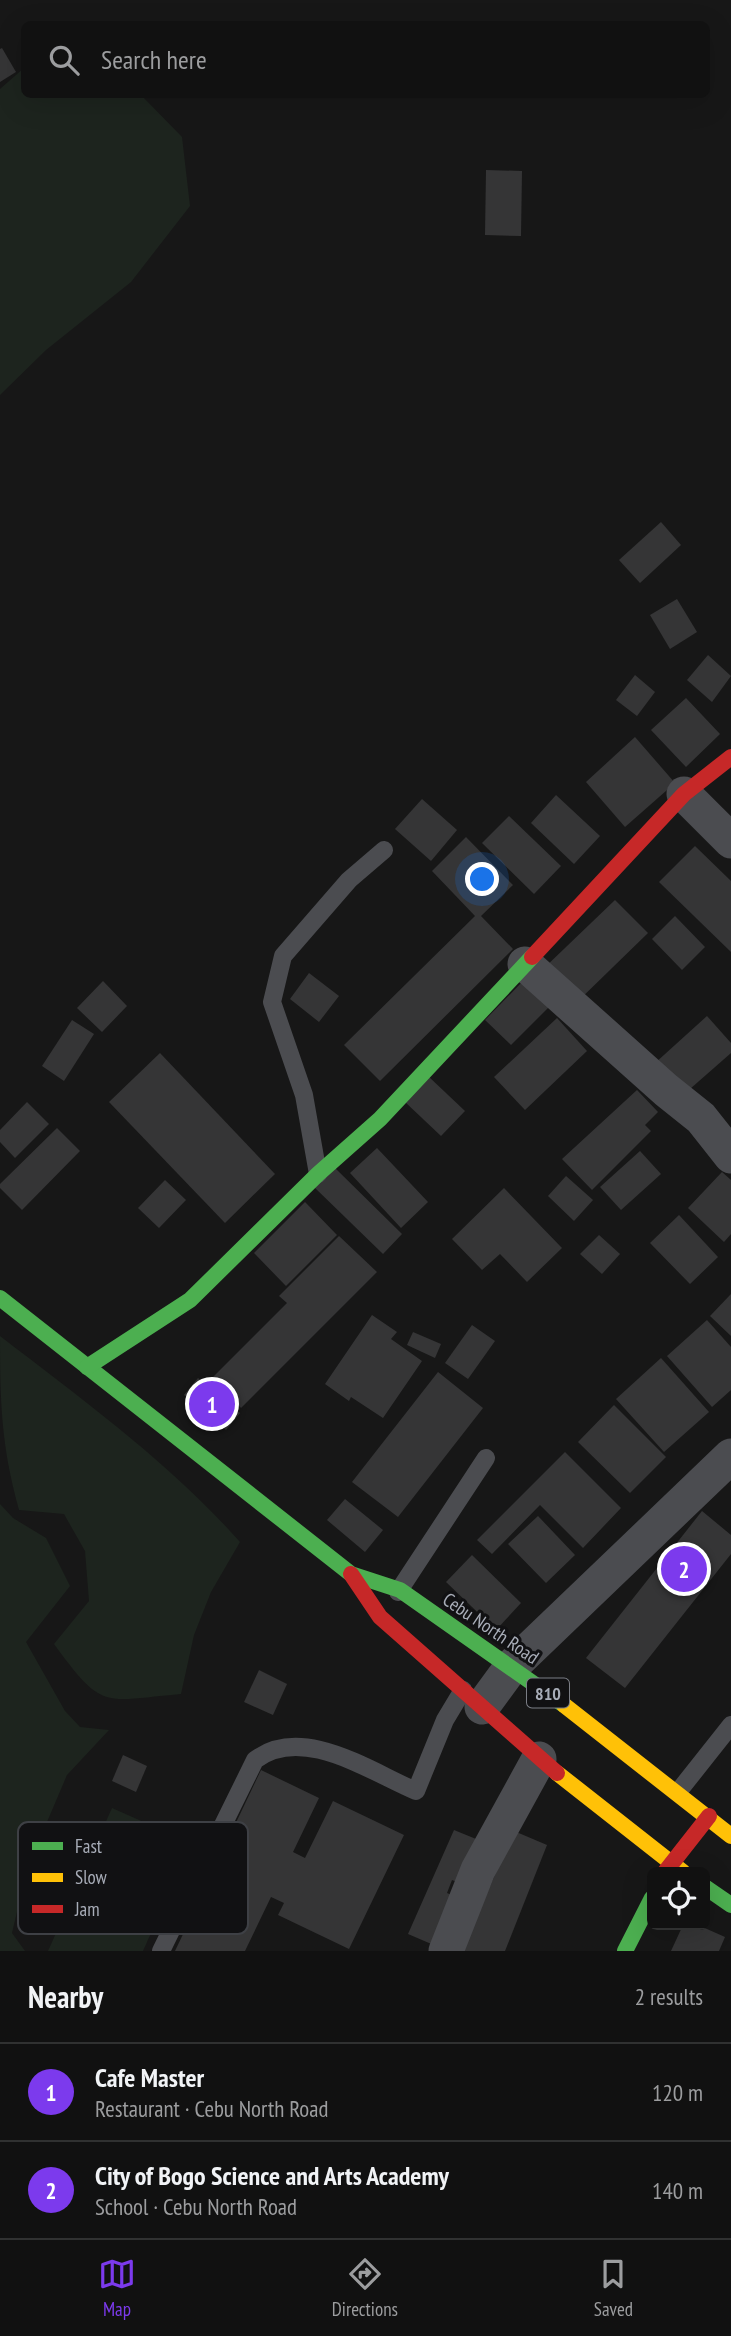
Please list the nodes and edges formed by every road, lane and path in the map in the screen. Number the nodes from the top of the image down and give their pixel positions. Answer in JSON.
{"nodes":[{"id":1,"x":731,"y":757,"type":"edge"},
{"id":2,"x":684,"y":794,"type":"junction"},
{"id":3,"x":731,"y":841,"type":"edge"},
{"id":4,"x":384,"y":850,"type":"dead end"},
{"id":5,"x":525,"y":964,"type":"junction"},
{"id":6,"x":731,"y":1156,"type":"edge"},
{"id":7,"x":318,"y":1174,"type":"junction"},
{"id":8,"x":0,"y":1298,"type":"edge"},
{"id":9,"x":88,"y":1367,"type":"junction"},
{"id":10,"x":731,"y":1456,"type":"edge"},
{"id":11,"x":486,"y":1458,"type":"dead end"},
{"id":12,"x":351,"y":1574,"type":"junction"},
{"id":13,"x":400,"y":1590,"type":"junction"},
{"id":14,"x":380,"y":1617,"type":"junction"},
{"id":15,"x":512,"y":1666,"type":"junction"},
{"id":16,"x":473,"y":1698,"type":"junction"},
{"id":17,"x":731,"y":1725,"type":"edge"},
{"id":18,"x":539,"y":1759,"type":"junction"},
{"id":19,"x":652,"y":1771,"type":"junction"},
{"id":20,"x":636,"y":1790,"type":"dead end"},
{"id":21,"x":678,"y":1792,"type":"junction"},
{"id":22,"x":709,"y":1816,"type":"junction"},
{"id":23,"x":224,"y":1822,"type":"edge"},
{"id":24,"x":731,"y":1836,"type":"edge"},
{"id":25,"x":671,"y":1867,"type":"edge"},
{"id":26,"x":674,"y":1867,"type":"edge"},
{"id":27,"x":710,"y":1890,"type":"edge"},
{"id":28,"x":731,"y":1905,"type":"edge"},
{"id":29,"x":647,"y":1908,"type":"edge"},
{"id":30,"x":169,"y":1934,"type":"edge"},
{"id":31,"x":161,"y":1951,"type":"edge"},
{"id":32,"x":446,"y":1951,"type":"edge"},
{"id":33,"x":625,"y":1951,"type":"edge"}],
"edges":[{"from":1,"to":2,"type":"main road"},
{"from":2,"to":3,"type":"street"},
{"from":2,"to":5,"type":"main road"},
{"from":4,"to":7,"type":"lane"},
{"from":5,"to":6,"type":"street"},
{"from":5,"to":7,"type":"main road"},
{"from":7,"to":9,"type":"main road"},
{"from":8,"to":9,"type":"main road","name":"Cebu North Road","number":"810"},
{"from":9,"to":12,"type":"main road","name":"Cebu North Road","number":"810"},
{"from":10,"to":15,"type":"street"},
{"from":11,"to":13,"type":"lane"},
{"from":12,"to":13,"type":"main road","name":"Cebu North Road","number":"810"},
{"from":12,"to":14,"type":"main road","name":"Cebu North Road","number":"810"},
{"from":13,"to":14,"type":"lane"},
{"from":13,"to":15,"type":"main road","name":"Cebu North Road","number":"810"},
{"from":14,"to":16,"type":"main road","name":"Cebu North Road","number":"810"},
{"from":15,"to":16,"type":"street"},
{"from":15,"to":19,"type":"main road","name":"Cebu North Road","number":"810"},
{"from":16,"to":18,"type":"main road","name":"Cebu North Road","number":"810"},
{"from":16,"to":23,"type":"lane"},
{"from":17,"to":21,"type":"lane"},
{"from":18,"to":25,"type":"main road","name":"Cebu North Road","number":"810"},
{"from":18,"to":32,"type":"street"},
{"from":19,"to":20,"type":"main road"},
{"from":19,"to":21,"type":"main road","name":"Cebu North Road","number":"810"},
{"from":21,"to":22,"type":"main road","name":"Cebu North Road","number":"810"},
{"from":22,"to":24,"type":"main road","name":"Cebu North Road","number":"810"},
{"from":22,"to":26,"type":"main road"},
{"from":27,"to":28,"type":"main road"},
{"from":29,"to":33,"type":"main road"},
{"from":30,"to":31,"type":"lane"}]}
